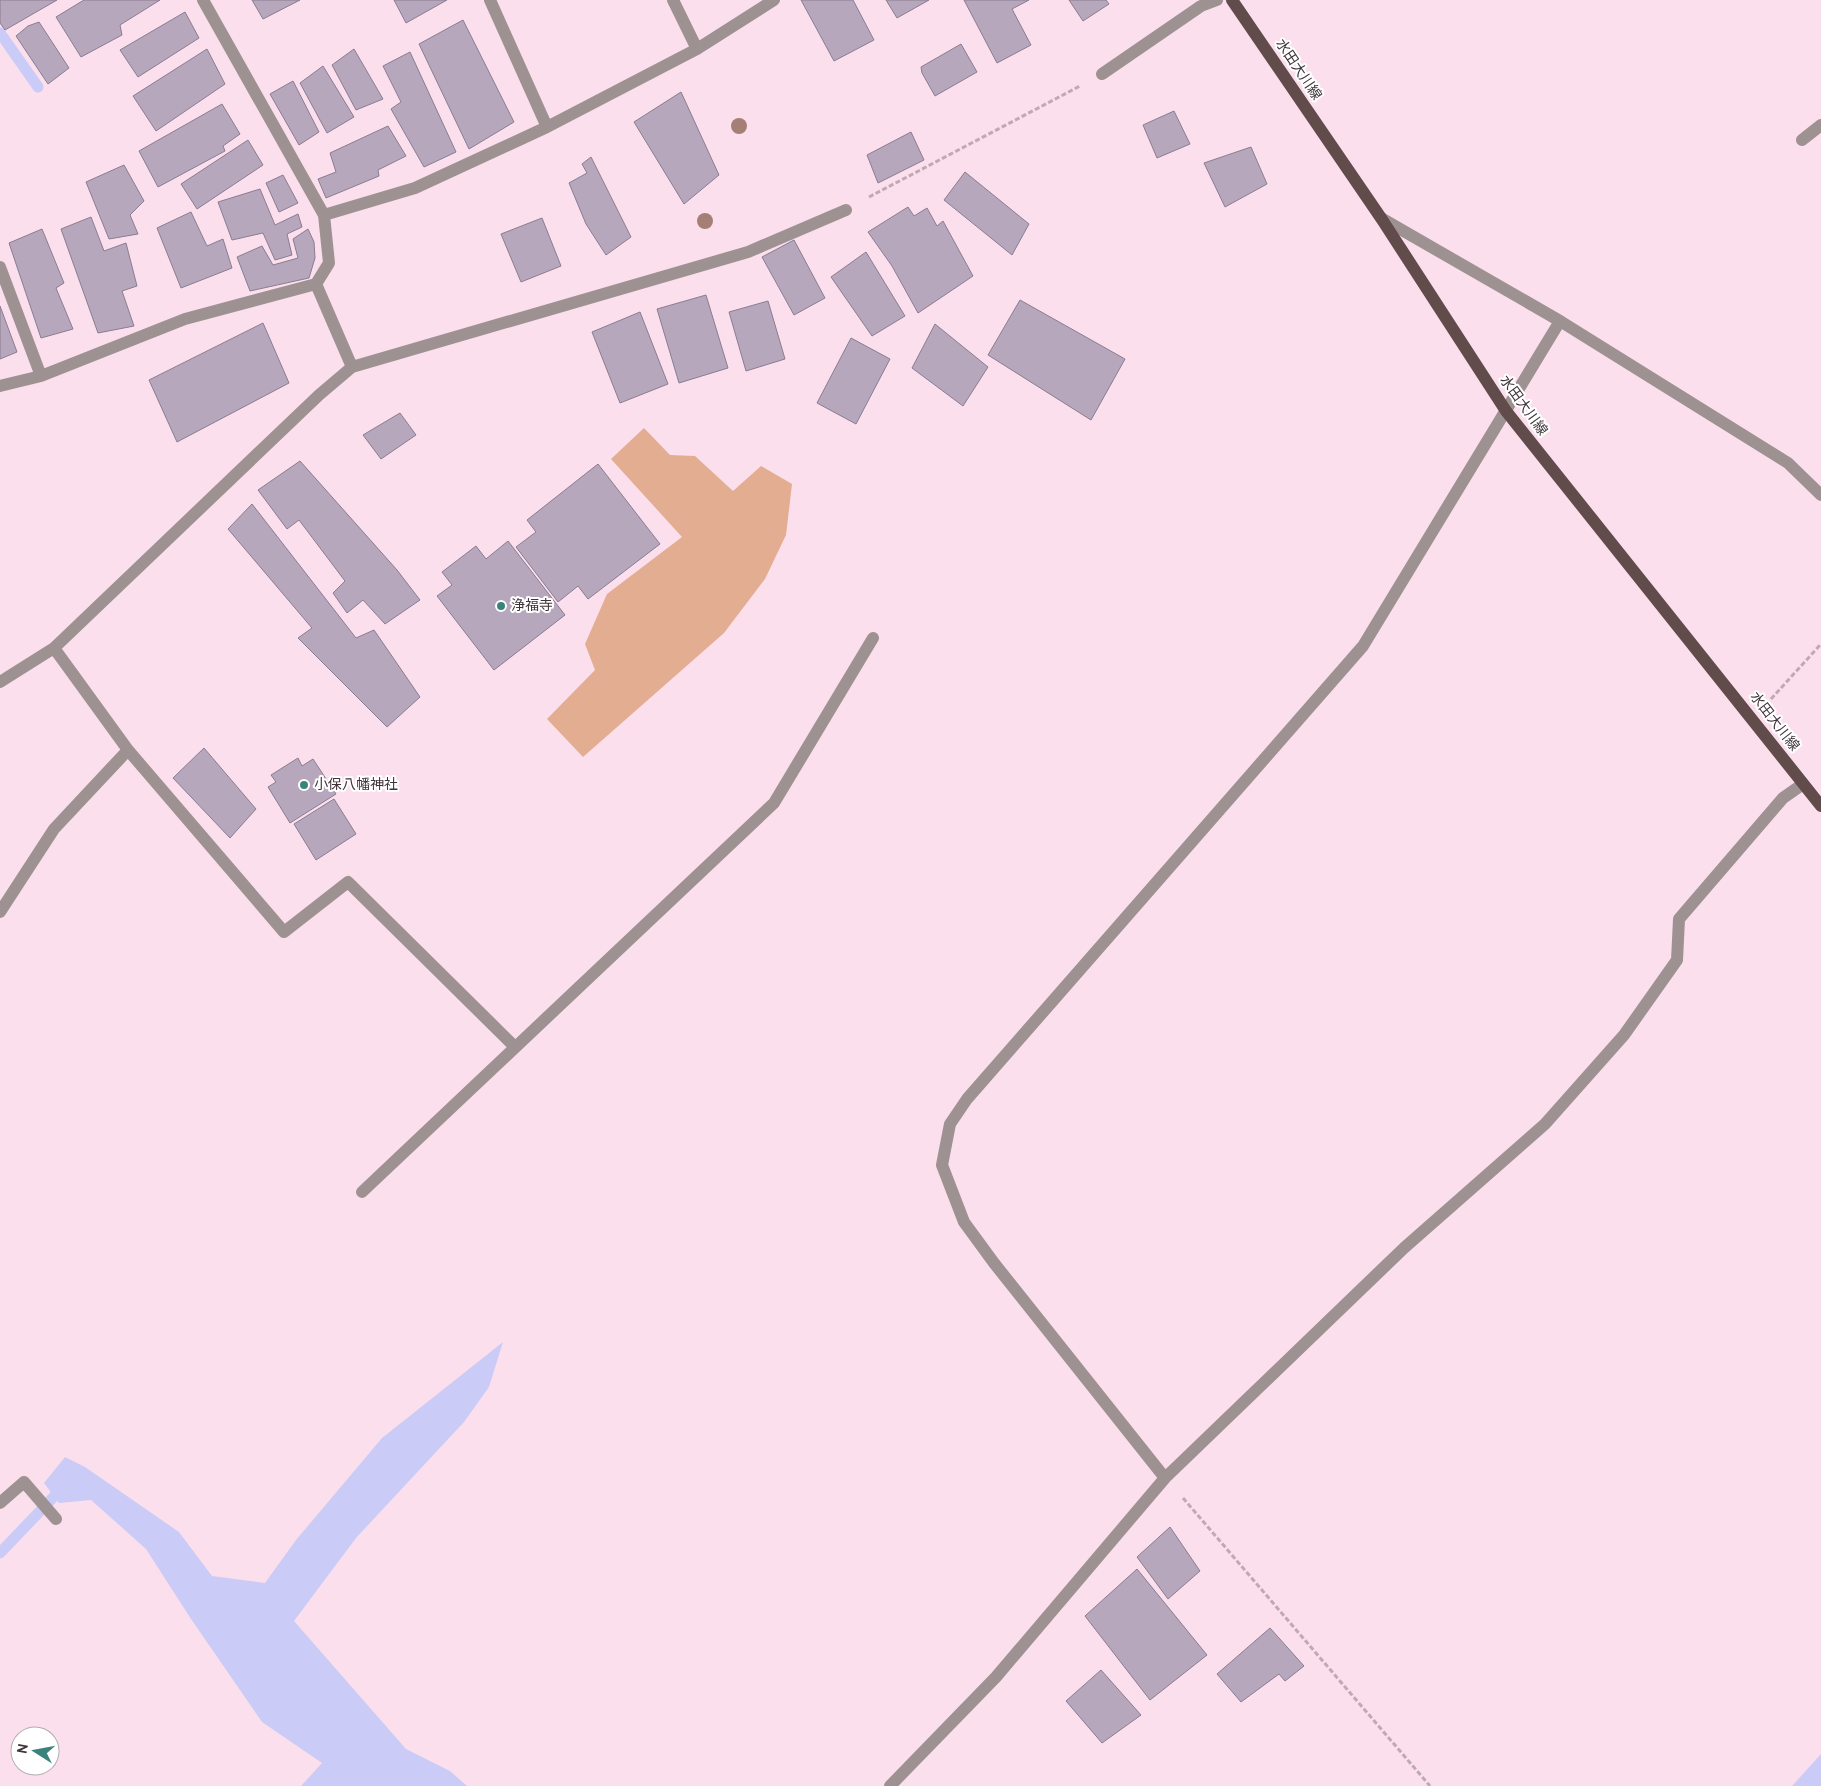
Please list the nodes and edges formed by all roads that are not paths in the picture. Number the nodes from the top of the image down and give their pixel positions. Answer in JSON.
{"nodes":[{"id":1,"x":204,"y":0,"type":"edge"},
{"id":2,"x":490,"y":0,"type":"edge"},
{"id":3,"x":673,"y":0,"type":"edge"},
{"id":4,"x":774,"y":0,"type":"edge"},
{"id":5,"x":1217,"y":0,"type":"edge"},
{"id":6,"x":1232,"y":0,"type":"edge"},
{"id":7,"x":697,"y":49,"type":"junction"},
{"id":8,"x":1102,"y":74,"type":"road end"},
{"id":9,"x":1821,"y":125,"type":"edge"},
{"id":10,"x":547,"y":127,"type":"junction"},
{"id":11,"x":1802,"y":140,"type":"dead end"},
{"id":12,"x":846,"y":210,"type":"road end"},
{"id":13,"x":324,"y":215,"type":"junction"},
{"id":14,"x":1381,"y":218,"type":"junction"},
{"id":15,"x":0,"y":267,"type":"edge"},
{"id":16,"x":316,"y":284,"type":"junction"},
{"id":17,"x":1560,"y":322,"type":"junction"},
{"id":18,"x":352,"y":367,"type":"junction"},
{"id":19,"x":41,"y":376,"type":"junction"},
{"id":20,"x":0,"y":386,"type":"edge"},
{"id":21,"x":1506,"y":411,"type":"junction"},
{"id":22,"x":1821,"y":495,"type":"edge"},
{"id":23,"x":873,"y":638,"type":"dead end"},
{"id":24,"x":54,"y":648,"type":"junction"},
{"id":25,"x":0,"y":682,"type":"edge"},
{"id":26,"x":128,"y":750,"type":"junction"},
{"id":27,"x":1804,"y":784,"type":"junction"},
{"id":28,"x":1821,"y":806,"type":"edge"},
{"id":29,"x":0,"y":912,"type":"edge"},
{"id":30,"x":515,"y":1047,"type":"junction"},
{"id":31,"x":362,"y":1192,"type":"dead end"},
{"id":32,"x":1165,"y":1478,"type":"junction"},
{"id":33,"x":0,"y":1503,"type":"edge"},
{"id":34,"x":54,"y":1516,"type":"dead end"},
{"id":35,"x":890,"y":1786,"type":"edge"}],
"edges":[{"from":1,"to":13,"type":"street"},
{"from":2,"to":10,"type":"street"},
{"from":3,"to":7,"type":"street"},
{"from":4,"to":7,"type":"street"},
{"from":5,"to":8,"type":"street"},
{"from":6,"to":14,"type":"main road","name":"水田大川線"},
{"from":7,"to":10,"type":"street"},
{"from":9,"to":11,"type":"street"},
{"from":10,"to":13,"type":"street"},
{"from":12,"to":18,"type":"street"},
{"from":13,"to":16,"type":"street"},
{"from":14,"to":17,"type":"street"},
{"from":14,"to":21,"type":"main road","name":"水田大川線"},
{"from":15,"to":19,"type":"street"},
{"from":16,"to":18,"type":"street"},
{"from":16,"to":19,"type":"street"},
{"from":17,"to":21,"type":"street"},
{"from":17,"to":22,"type":"street"},
{"from":18,"to":24,"type":"street"},
{"from":19,"to":20,"type":"street"},
{"from":21,"to":27,"type":"main road","name":"水田大川線"},
{"from":21,"to":32,"type":"street"},
{"from":23,"to":30,"type":"street"},
{"from":24,"to":25,"type":"street"},
{"from":24,"to":26,"type":"street"},
{"from":26,"to":29,"type":"street"},
{"from":26,"to":30,"type":"street"},
{"from":27,"to":28,"type":"main road","name":"水田大川線"},
{"from":27,"to":32,"type":"street"},
{"from":30,"to":31,"type":"street"},
{"from":32,"to":35,"type":"street"},
{"from":33,"to":34,"type":"street"}]}
